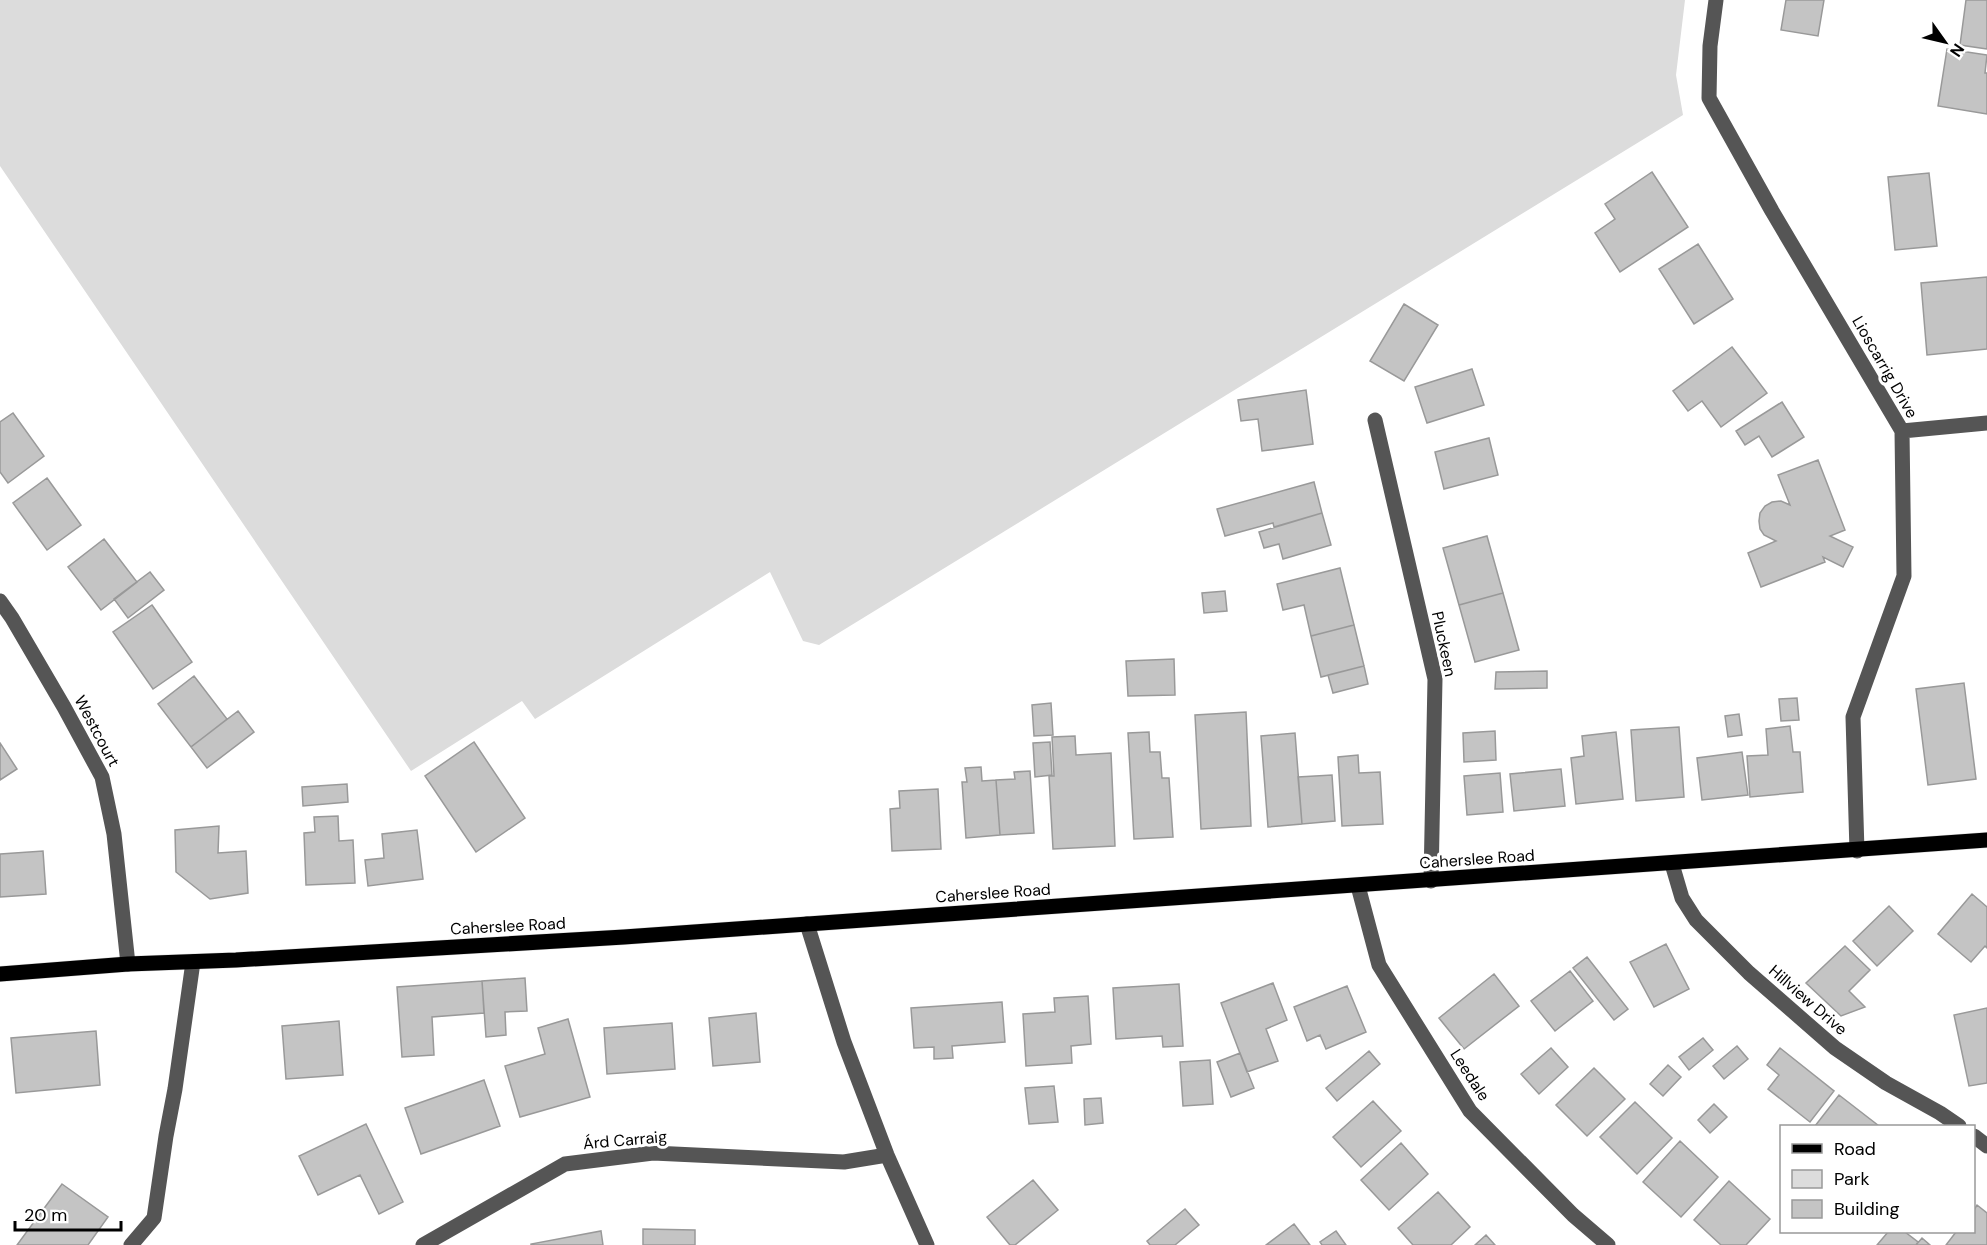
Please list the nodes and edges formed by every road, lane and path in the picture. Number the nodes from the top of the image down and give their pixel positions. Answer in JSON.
{"nodes":[{"id":1,"x":1716,"y":0,"type":"edge"},
{"id":2,"x":1375,"y":420,"type":"dead end"},
{"id":3,"x":1987,"y":423,"type":"edge"},
{"id":4,"x":1902,"y":431,"type":"junction"},
{"id":5,"x":0,"y":601,"type":"edge"},
{"id":6,"x":1987,"y":840,"type":"edge"},
{"id":7,"x":1857,"y":851,"type":"junction"},
{"id":8,"x":1672,"y":864,"type":"junction"},
{"id":9,"x":1431,"y":881,"type":"junction"},
{"id":10,"x":1358,"y":886,"type":"junction"},
{"id":11,"x":807,"y":924,"type":"junction"},
{"id":12,"x":193,"y":962,"type":"junction"},
{"id":13,"x":128,"y":964,"type":"junction"},
{"id":14,"x":0,"y":974,"type":"edge"},
{"id":15,"x":1958,"y":1125,"type":"edge"},
{"id":16,"x":1975,"y":1137,"type":"edge"},
{"id":17,"x":1987,"y":1146,"type":"edge"},
{"id":18,"x":887,"y":1155,"type":"junction"},
{"id":19,"x":131,"y":1245,"type":"edge"},
{"id":20,"x":423,"y":1245,"type":"edge"},
{"id":21,"x":927,"y":1245,"type":"edge"},
{"id":22,"x":1608,"y":1245,"type":"edge"}],
"edges":[{"from":1,"to":4,"type":"street","name":"Lioscarrig Drive"},
{"from":2,"to":9,"type":"street","name":"Pluckeen"},
{"from":3,"to":4,"type":"street"},
{"from":4,"to":7,"type":"street","name":"Lioscarrig Drive"},
{"from":5,"to":13,"type":"street","name":"Westcourt"},
{"from":6,"to":7,"type":"main road","name":"Caherslee Road"},
{"from":7,"to":8,"type":"main road","name":"Caherslee Road"},
{"from":8,"to":9,"type":"main road","name":"Caherslee Road"},
{"from":8,"to":15,"type":"street","name":"Hillview Drive"},
{"from":9,"to":10,"type":"main road","name":"Caherslee Road"},
{"from":10,"to":11,"type":"main road","name":"Caherslee Road"},
{"from":10,"to":22,"type":"street","name":"Leedale"},
{"from":11,"to":12,"type":"main road","name":"Caherslee Road"},
{"from":11,"to":18,"type":"street"},
{"from":12,"to":13,"type":"main road","name":"Caherslee Road"},
{"from":12,"to":19,"type":"street"},
{"from":13,"to":14,"type":"main road","name":"Caherslee Road"},
{"from":16,"to":17,"type":"street"},
{"from":18,"to":20,"type":"street","name":"Árd Carraig"},
{"from":18,"to":21,"type":"street"}]}
